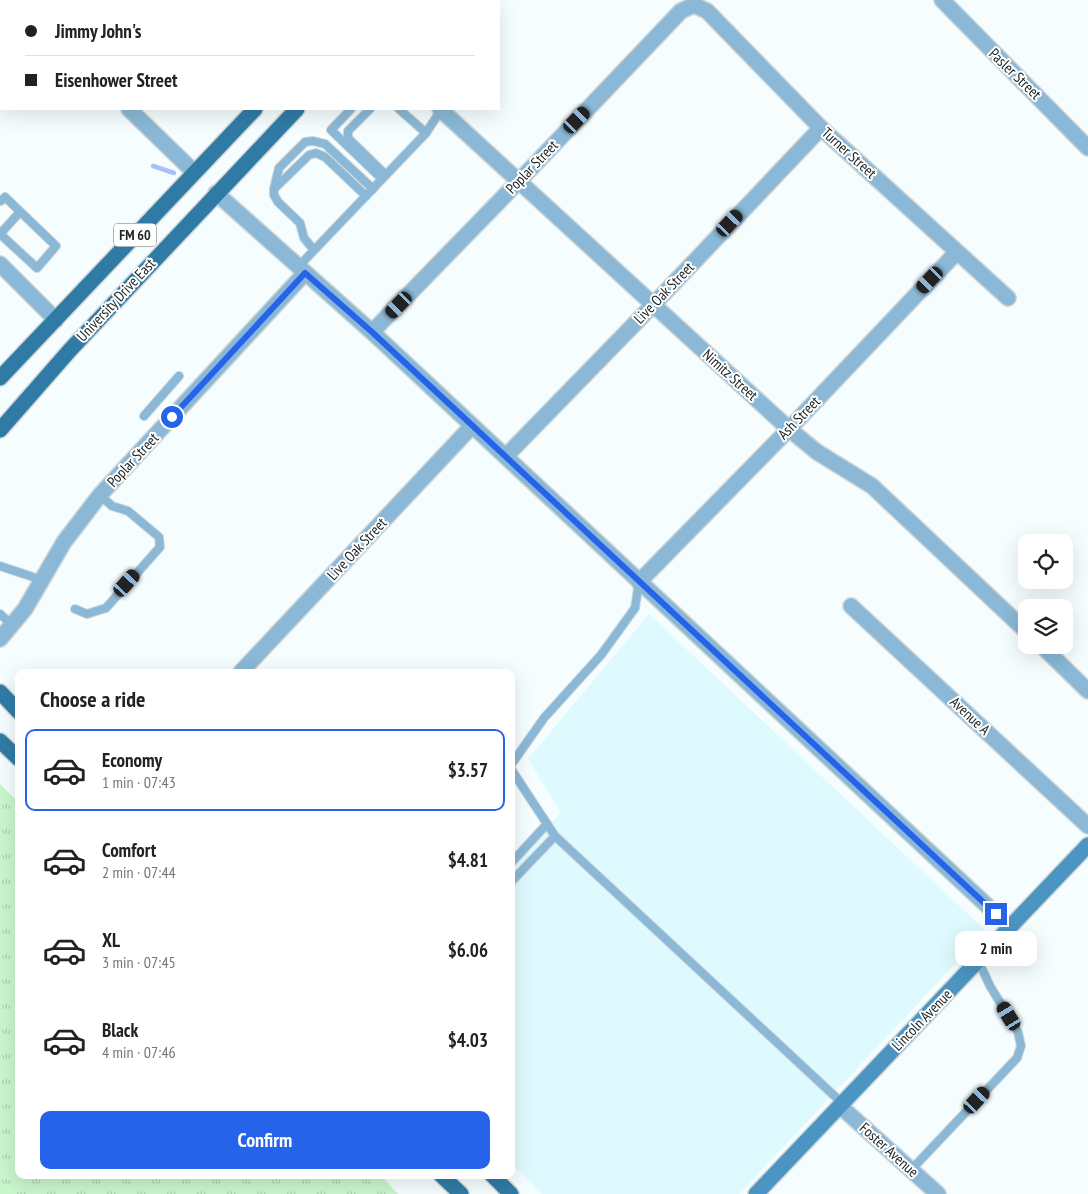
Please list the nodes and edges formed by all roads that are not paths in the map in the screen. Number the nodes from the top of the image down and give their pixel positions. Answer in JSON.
{"nodes":[{"id":1,"x":942,"y":0,"type":"edge"},
{"id":2,"x":694,"y":5,"type":"joint"},
{"id":3,"x":129,"y":110,"type":"edge"},
{"id":4,"x":254,"y":110,"type":"edge"},
{"id":5,"x":296,"y":110,"type":"edge"},
{"id":6,"x":350,"y":110,"type":"edge"},
{"id":7,"x":369,"y":110,"type":"edge"},
{"id":8,"x":399,"y":110,"type":"edge"},
{"id":9,"x":440,"y":110,"type":"edge"},
{"id":10,"x":442,"y":110,"type":"edge"},
{"id":11,"x":821,"y":128,"type":"junction"},
{"id":12,"x":426,"y":134,"type":"junction"},
{"id":13,"x":1088,"y":148,"type":"edge"},
{"id":14,"x":194,"y":172,"type":"junction"},
{"id":15,"x":384,"y":177,"type":"junction"},
{"id":16,"x":519,"y":181,"type":"junction"},
{"id":17,"x":274,"y":189,"type":"junction"},
{"id":18,"x":373,"y":189,"type":"junction"},
{"id":19,"x":216,"y":194,"type":"junction"},
{"id":20,"x":366,"y":196,"type":"junction"},
{"id":21,"x":1,"y":201,"type":"edge"},
{"id":22,"x":20,"y":212,"type":"junction"},
{"id":23,"x":0,"y":233,"type":"edge"},
{"id":24,"x":314,"y":250,"type":"junction"},
{"id":25,"x":956,"y":252,"type":"junction"},
{"id":26,"x":0,"y":264,"type":"edge"},
{"id":27,"x":301,"y":270,"type":"junction"},
{"id":28,"x":1008,"y":298,"type":"dead end"},
{"id":29,"x":653,"y":305,"type":"junction"},
{"id":30,"x":56,"y":320,"type":"junction"},
{"id":31,"x":372,"y":332,"type":"junction"},
{"id":32,"x":179,"y":376,"type":"dead end"},
{"id":33,"x":0,"y":378,"type":"edge"},
{"id":34,"x":144,"y":416,"type":"dead end"},
{"id":35,"x":472,"y":426,"type":"junction"},
{"id":36,"x":789,"y":429,"type":"junction"},
{"id":37,"x":0,"y":430,"type":"edge"},
{"id":38,"x":506,"y":456,"type":"junction"},
{"id":39,"x":100,"y":495,"type":"junction"},
{"id":40,"x":0,"y":566,"type":"edge"},
{"id":41,"x":42,"y":580,"type":"junction"},
{"id":42,"x":639,"y":582,"type":"junction"},
{"id":43,"x":851,"y":606,"type":"dead end"},
{"id":44,"x":75,"y":609,"type":"dead end"},
{"id":45,"x":0,"y":614,"type":"edge"},
{"id":46,"x":1018,"y":623,"type":"edge"},
{"id":47,"x":12,"y":625,"type":"junction"},
{"id":48,"x":0,"y":639,"type":"edge"},
{"id":49,"x":1049,"y":654,"type":"edge"},
{"id":50,"x":245,"y":669,"type":"edge"},
{"id":51,"x":1088,"y":691,"type":"edge"},
{"id":52,"x":0,"y":692,"type":"edge"},
{"id":53,"x":15,"y":708,"type":"edge"},
{"id":54,"x":0,"y":741,"type":"edge"},
{"id":55,"x":15,"y":755,"type":"edge"},
{"id":56,"x":515,"y":758,"type":"edge"},
{"id":57,"x":515,"y":775,"type":"edge"},
{"id":58,"x":548,"y":824,"type":"junction"},
{"id":59,"x":1088,"y":826,"type":"edge"},
{"id":60,"x":554,"y":836,"type":"junction"},
{"id":61,"x":1088,"y":845,"type":"edge"},
{"id":62,"x":515,"y":859,"type":"edge"},
{"id":63,"x":515,"y":878,"type":"edge"},
{"id":64,"x":1010,"y":927,"type":"junction"},
{"id":65,"x":978,"y":960,"type":"junction"},
{"id":66,"x":841,"y":1104,"type":"junction"},
{"id":67,"x":911,"y":1170,"type":"junction"},
{"id":68,"x":446,"y":1179,"type":"edge"},
{"id":69,"x":496,"y":1179,"type":"edge"},
{"id":70,"x":461,"y":1194,"type":"edge"},
{"id":71,"x":511,"y":1194,"type":"edge"},
{"id":72,"x":756,"y":1194,"type":"edge"},
{"id":73,"x":938,"y":1194,"type":"edge"}],
"edges":[{"from":1,"to":13,"type":"street","name":"Pasler Street"},
{"from":2,"to":11,"type":"street","name":"Turner Street"},
{"from":2,"to":16,"type":"street","name":"Poplar Street"},
{"from":3,"to":14,"type":"street"},
{"from":4,"to":14,"type":"main road","name":"University Drive East","number":"FM 60"},
{"from":5,"to":19,"type":"main road","name":"University Drive East","number":"FM 60"},
{"from":6,"to":15,"type":"lane"},
{"from":7,"to":15,"type":"lane"},
{"from":8,"to":12,"type":"lane"},
{"from":9,"to":12,"type":"lane"},
{"from":10,"to":16,"type":"street","name":"Nimitz Street"},
{"from":11,"to":25,"type":"street","name":"Turner Street"},
{"from":11,"to":29,"type":"street","name":"Live Oak Street"},
{"from":12,"to":15,"type":"lane"},
{"from":14,"to":30,"type":"main road","name":"University Drive East","number":"FM 60"},
{"from":15,"to":18,"type":"lane"},
{"from":16,"to":29,"type":"street","name":"Nimitz Street"},
{"from":16,"to":31,"type":"street","name":"Poplar Street"},
{"from":17,"to":18,"type":"lane"},
{"from":17,"to":20,"type":"lane"},
{"from":17,"to":24,"type":"lane"},
{"from":18,"to":20,"type":"lane"},
{"from":19,"to":27,"type":"street"},
{"from":19,"to":37,"type":"main road","name":"University Drive East","number":"FM 60"},
{"from":20,"to":24,"type":"lane"},
{"from":21,"to":22,"type":"lane"},
{"from":22,"to":23,"type":"lane"},
{"from":22,"to":23,"type":"lane"},
{"from":24,"to":27,"type":"lane"},
{"from":25,"to":28,"type":"street","name":"Turner Street"},
{"from":25,"to":36,"type":"street","name":"Ash Street"},
{"from":26,"to":30,"type":"street"},
{"from":27,"to":31,"type":"street"},
{"from":27,"to":39,"type":"street","name":"Poplar Street"},
{"from":29,"to":36,"type":"street","name":"Nimitz Street"},
{"from":29,"to":38,"type":"street","name":"Live Oak Street"},
{"from":30,"to":33,"type":"main road","name":"University Drive East","number":"FM 60"},
{"from":31,"to":35,"type":"street"},
{"from":32,"to":34,"type":"lane"},
{"from":35,"to":38,"type":"street"},
{"from":35,"to":50,"type":"street","name":"Live Oak Street"},
{"from":36,"to":42,"type":"street","name":"Ash Street"},
{"from":36,"to":46,"type":"street","name":"Nimitz Street"},
{"from":38,"to":42,"type":"street"},
{"from":39,"to":41,"type":"street","name":"Poplar Street"},
{"from":39,"to":44,"type":"lane"},
{"from":40,"to":41,"type":"lane"},
{"from":41,"to":47,"type":"street","name":"Poplar Street"},
{"from":42,"to":56,"type":"lane"},
{"from":42,"to":64,"type":"street"},
{"from":43,"to":59,"type":"street","name":"Avenue A"},
{"from":45,"to":47,"type":"lane"},
{"from":47,"to":48,"type":"street","name":"Poplar Street"},
{"from":49,"to":51,"type":"street"},
{"from":52,"to":53,"type":"main road"},
{"from":54,"to":55,"type":"main road"},
{"from":57,"to":58,"type":"lane"},
{"from":58,"to":60,"type":"lane"},
{"from":58,"to":62,"type":"lane"},
{"from":60,"to":63,"type":"lane"},
{"from":60,"to":66,"type":"lane"},
{"from":61,"to":64,"type":"street","name":"Lincoln Avenue"},
{"from":64,"to":65,"type":"street","name":"Lincoln Avenue"},
{"from":65,"to":66,"type":"street","name":"Lincoln Avenue"},
{"from":65,"to":67,"type":"lane"},
{"from":66,"to":67,"type":"street","name":"Foster Avenue"},
{"from":66,"to":72,"type":"street","name":"Lincoln Avenue"},
{"from":67,"to":73,"type":"street","name":"Foster Avenue"},
{"from":68,"to":70,"type":"main road"},
{"from":69,"to":71,"type":"main road"}]}
